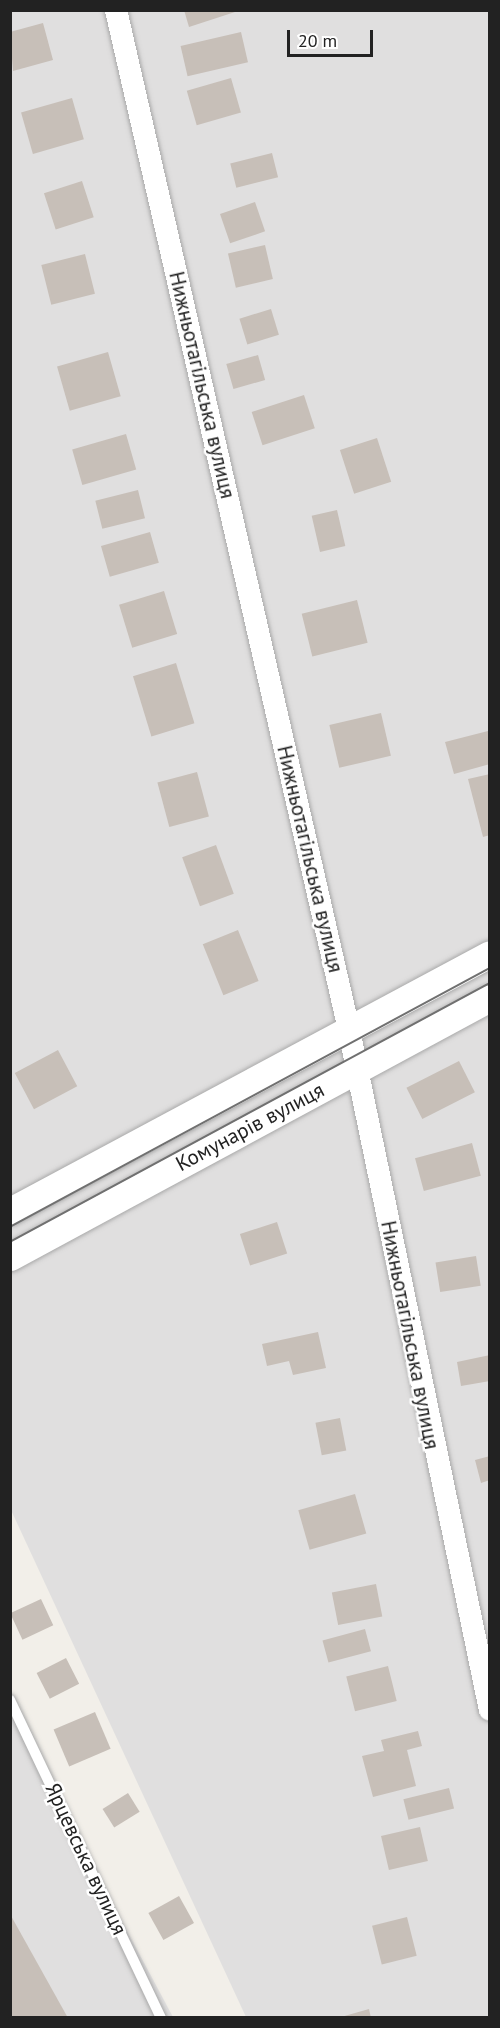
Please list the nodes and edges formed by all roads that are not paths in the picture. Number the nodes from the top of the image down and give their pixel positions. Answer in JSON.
{"nodes":[{"id":1,"x":116,"y":10,"type":"edge"},
{"id":2,"x":489,"y":954,"type":"edge"},
{"id":3,"x":489,"y":998,"type":"edge"},
{"id":4,"x":349,"y":1030,"type":"junction"},
{"id":5,"x":357,"y":1069,"type":"junction"},
{"id":6,"x":10,"y":1211,"type":"edge"},
{"id":7,"x":10,"y":1257,"type":"edge"},
{"id":8,"x":10,"y":1700,"type":"edge"},
{"id":9,"x":489,"y":1710,"type":"edge"},
{"id":10,"x":161,"y":2018,"type":"edge"}],
"edges":[{"from":1,"to":4,"type":"street","name":"Нижньотагільська вулиця"},
{"from":2,"to":4,"type":"street","name":"Комунарів вулиця"},
{"from":3,"to":5,"type":"street","name":"Комунарів вулиця"},
{"from":4,"to":5,"type":"street","name":"Нижньотагільська вулиця"},
{"from":4,"to":6,"type":"street","name":"Комунарів вулиця"},
{"from":5,"to":7,"type":"street","name":"Комунарів вулиця"},
{"from":5,"to":9,"type":"street","name":"Нижньотагільська вулиця"},
{"from":8,"to":10,"type":"lane","name":"Ярцевська вулиця"}]}
